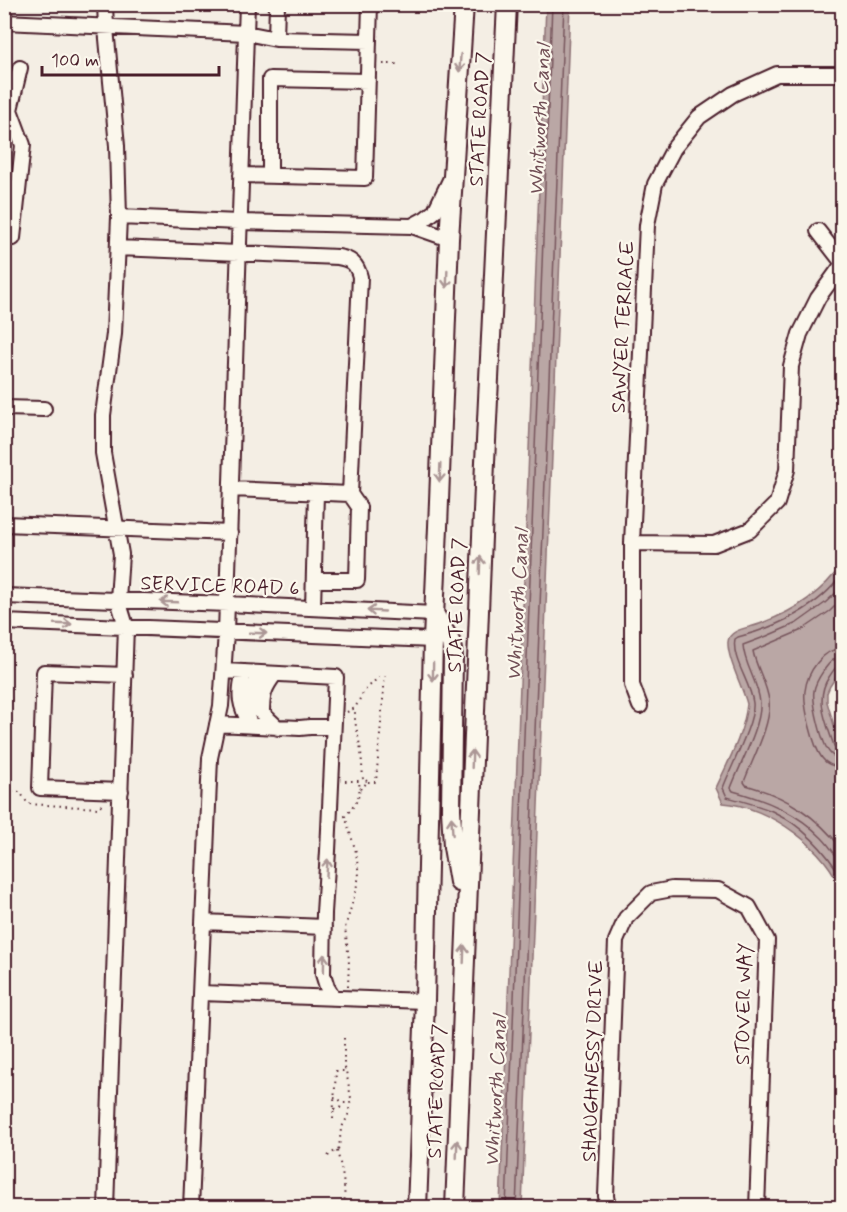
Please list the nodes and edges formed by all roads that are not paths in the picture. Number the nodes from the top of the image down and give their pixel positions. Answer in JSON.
{"nodes":[{"id":1,"x":105,"y":4,"type":"edge"},
{"id":2,"x":247,"y":4,"type":"edge"},
{"id":3,"x":277,"y":4,"type":"edge"},
{"id":4,"x":370,"y":4,"type":"edge"},
{"id":5,"x":464,"y":4,"type":"edge"},
{"id":6,"x":507,"y":4,"type":"edge"},
{"id":7,"x":4,"y":22,"type":"edge"},
{"id":8,"x":106,"y":28,"type":"junction"},
{"id":9,"x":246,"y":33,"type":"junction"},
{"id":10,"x":276,"y":39,"type":"junction"},
{"id":11,"x":369,"y":41,"type":"junction"},
{"id":12,"x":20,"y":68,"type":"dead end"},
{"id":13,"x":843,"y":74,"type":"edge"},
{"id":14,"x":244,"y":75,"type":"junction"},
{"id":15,"x":270,"y":79,"type":"junction"},
{"id":16,"x":368,"y":81,"type":"junction"},
{"id":17,"x":7,"y":110,"type":"edge"},
{"id":18,"x":453,"y":173,"type":"junction"},
{"id":19,"x":241,"y":175,"type":"junction"},
{"id":20,"x":270,"y":176,"type":"junction"},
{"id":21,"x":119,"y":217,"type":"junction"},
{"id":22,"x":239,"y":222,"type":"junction"},
{"id":23,"x":412,"y":226,"type":"junction"},
{"id":24,"x":818,"y":231,"type":"dead end"},
{"id":25,"x":4,"y":238,"type":"edge"},
{"id":26,"x":449,"y":239,"type":"junction"},
{"id":27,"x":118,"y":248,"type":"junction"},
{"id":28,"x":238,"y":254,"type":"junction"},
{"id":29,"x":843,"y":263,"type":"edge"},
{"id":30,"x":4,"y":408,"type":"edge"},
{"id":31,"x":44,"y":409,"type":"dead end"},
{"id":32,"x":231,"y":489,"type":"junction"},
{"id":33,"x":316,"y":493,"type":"junction"},
{"id":34,"x":350,"y":494,"type":"junction"},
{"id":35,"x":4,"y":524,"type":"edge"},
{"id":36,"x":116,"y":528,"type":"junction"},
{"id":37,"x":230,"y":533,"type":"junction"},
{"id":38,"x":632,"y":543,"type":"junction"},
{"id":39,"x":314,"y":580,"type":"junction"},
{"id":40,"x":4,"y":596,"type":"edge"},
{"id":41,"x":118,"y":600,"type":"junction"},
{"id":42,"x":228,"y":604,"type":"junction"},
{"id":43,"x":313,"y":608,"type":"junction"},
{"id":44,"x":434,"y":614,"type":"junction"},
{"id":45,"x":4,"y":622,"type":"edge"},
{"id":46,"x":126,"y":626,"type":"junction"},
{"id":47,"x":226,"y":632,"type":"junction"},
{"id":48,"x":434,"y":640,"type":"junction"},
{"id":49,"x":224,"y":671,"type":"junction"},
{"id":50,"x":244,"y":672,"type":"junction"},
{"id":51,"x":124,"y":675,"type":"junction"},
{"id":52,"x":274,"y":676,"type":"junction"},
{"id":53,"x":640,"y":706,"type":"dead end"},
{"id":54,"x":336,"y":721,"type":"junction"},
{"id":55,"x":217,"y":724,"type":"junction"},
{"id":56,"x":251,"y":725,"type":"junction"},
{"id":57,"x":278,"y":728,"type":"junction"},
{"id":58,"x":121,"y":791,"type":"junction"},
{"id":59,"x":626,"y":918,"type":"joint"},
{"id":60,"x":203,"y":922,"type":"junction"},
{"id":61,"x":465,"y":926,"type":"junction"},
{"id":62,"x":324,"y":927,"type":"junction"},
{"id":63,"x":201,"y":993,"type":"junction"},
{"id":64,"x":333,"y":997,"type":"junction"},
{"id":65,"x":425,"y":1000,"type":"junction"},
{"id":66,"x":106,"y":1208,"type":"edge"},
{"id":67,"x":191,"y":1208,"type":"edge"},
{"id":68,"x":417,"y":1208,"type":"edge"},
{"id":69,"x":454,"y":1208,"type":"edge"},
{"id":70,"x":608,"y":1208,"type":"edge"},
{"id":71,"x":757,"y":1208,"type":"edge"}],
"edges":[{"from":1,"to":8,"type":"street"},
{"from":2,"to":9,"type":"street"},
{"from":3,"to":10,"type":"street"},
{"from":4,"to":11,"type":"street"},
{"from":5,"to":18,"type":"main road","name":"STATE ROAD 7","one_way":true},
{"from":61,"to":6,"type":"main road","name":"STATE ROAD 7","one_way":true},
{"from":7,"to":8,"type":"street"},
{"from":8,"to":9,"type":"street"},
{"from":8,"to":21,"type":"street"},
{"from":9,"to":10,"type":"street"},
{"from":9,"to":14,"type":"street"},
{"from":10,"to":11,"type":"street"},
{"from":11,"to":16,"type":"street"},
{"from":12,"to":17,"type":"street"},
{"from":13,"to":38,"type":"street","name":"SAWYER TERRACE"},
{"from":14,"to":15,"type":"street"},
{"from":14,"to":19,"type":"street"},
{"from":15,"to":16,"type":"street"},
{"from":15,"to":20,"type":"street"},
{"from":16,"to":20,"type":"street"},
{"from":17,"to":25,"type":"street"},
{"from":18,"to":23,"type":"street"},
{"from":18,"to":26,"type":"main road","name":"STATE ROAD 7"},
{"from":19,"to":20,"type":"street"},
{"from":19,"to":22,"type":"street"},
{"from":21,"to":22,"type":"street"},
{"from":21,"to":27,"type":"street"},
{"from":22,"to":23,"type":"street"},
{"from":22,"to":28,"type":"street"},
{"from":23,"to":26,"type":"street"},
{"from":24,"to":29,"type":"street"},
{"from":26,"to":44,"type":"main road","name":"STATE ROAD 7","one_way":true},
{"from":27,"to":28,"type":"street"},
{"from":27,"to":36,"type":"street"},
{"from":28,"to":32,"type":"street"},
{"from":28,"to":34,"type":"street"},
{"from":29,"to":38,"type":"street"},
{"from":30,"to":31,"type":"street"},
{"from":32,"to":33,"type":"street"},
{"from":32,"to":37,"type":"street"},
{"from":33,"to":34,"type":"street"},
{"from":33,"to":39,"type":"street"},
{"from":34,"to":39,"type":"street"},
{"from":35,"to":36,"type":"street"},
{"from":36,"to":37,"type":"street"},
{"from":36,"to":41,"type":"street"},
{"from":37,"to":42,"type":"street"},
{"from":38,"to":53,"type":"street","name":"SAWYER TERRACE"},
{"from":39,"to":43,"type":"street"},
{"from":40,"to":41,"type":"street","name":"SERVICE ROAD 6"},
{"from":42,"to":41,"type":"street","name":"SERVICE ROAD 6","one_way":true},
{"from":41,"to":46,"type":"street"},
{"from":42,"to":43,"type":"street","name":"SERVICE ROAD 6"},
{"from":42,"to":47,"type":"street"},
{"from":44,"to":43,"type":"street","name":"SERVICE ROAD 6","one_way":true},
{"from":44,"to":48,"type":"main road","name":"STATE ROAD 7"},
{"from":61,"to":44,"type":"main road","one_way":true},
{"from":45,"to":46,"type":"street","one_way":true},
{"from":46,"to":47,"type":"street"},
{"from":46,"to":51,"type":"street"},
{"from":47,"to":48,"type":"street","one_way":true},
{"from":47,"to":49,"type":"street"},
{"from":48,"to":65,"type":"main road","name":"STATE ROAD 7","one_way":true},
{"from":49,"to":50,"type":"street"},
{"from":49,"to":55,"type":"street"},
{"from":50,"to":52,"type":"street"},
{"from":50,"to":56,"type":"street"},
{"from":51,"to":58,"type":"street"},
{"from":51,"to":58,"type":"street"},
{"from":52,"to":54,"type":"street"},
{"from":52,"to":57,"type":"street"},
{"from":54,"to":57,"type":"street"},
{"from":62,"to":54,"type":"street","one_way":true},
{"from":55,"to":56,"type":"street"},
{"from":55,"to":60,"type":"street"},
{"from":56,"to":57,"type":"street"},
{"from":58,"to":66,"type":"street"},
{"from":59,"to":70,"type":"street","name":"SHAUGHNESSY DRIVE"},
{"from":59,"to":71,"type":"street","name":"STOVER WAY"},
{"from":60,"to":62,"type":"street"},
{"from":60,"to":63,"type":"street"},
{"from":69,"to":61,"type":"main road","name":"STATE ROAD 7","one_way":true},
{"from":64,"to":62,"type":"street","one_way":true},
{"from":63,"to":64,"type":"street"},
{"from":63,"to":67,"type":"street"},
{"from":64,"to":65,"type":"street"},
{"from":65,"to":68,"type":"main road","name":"STATE ROAD 7"}]}
